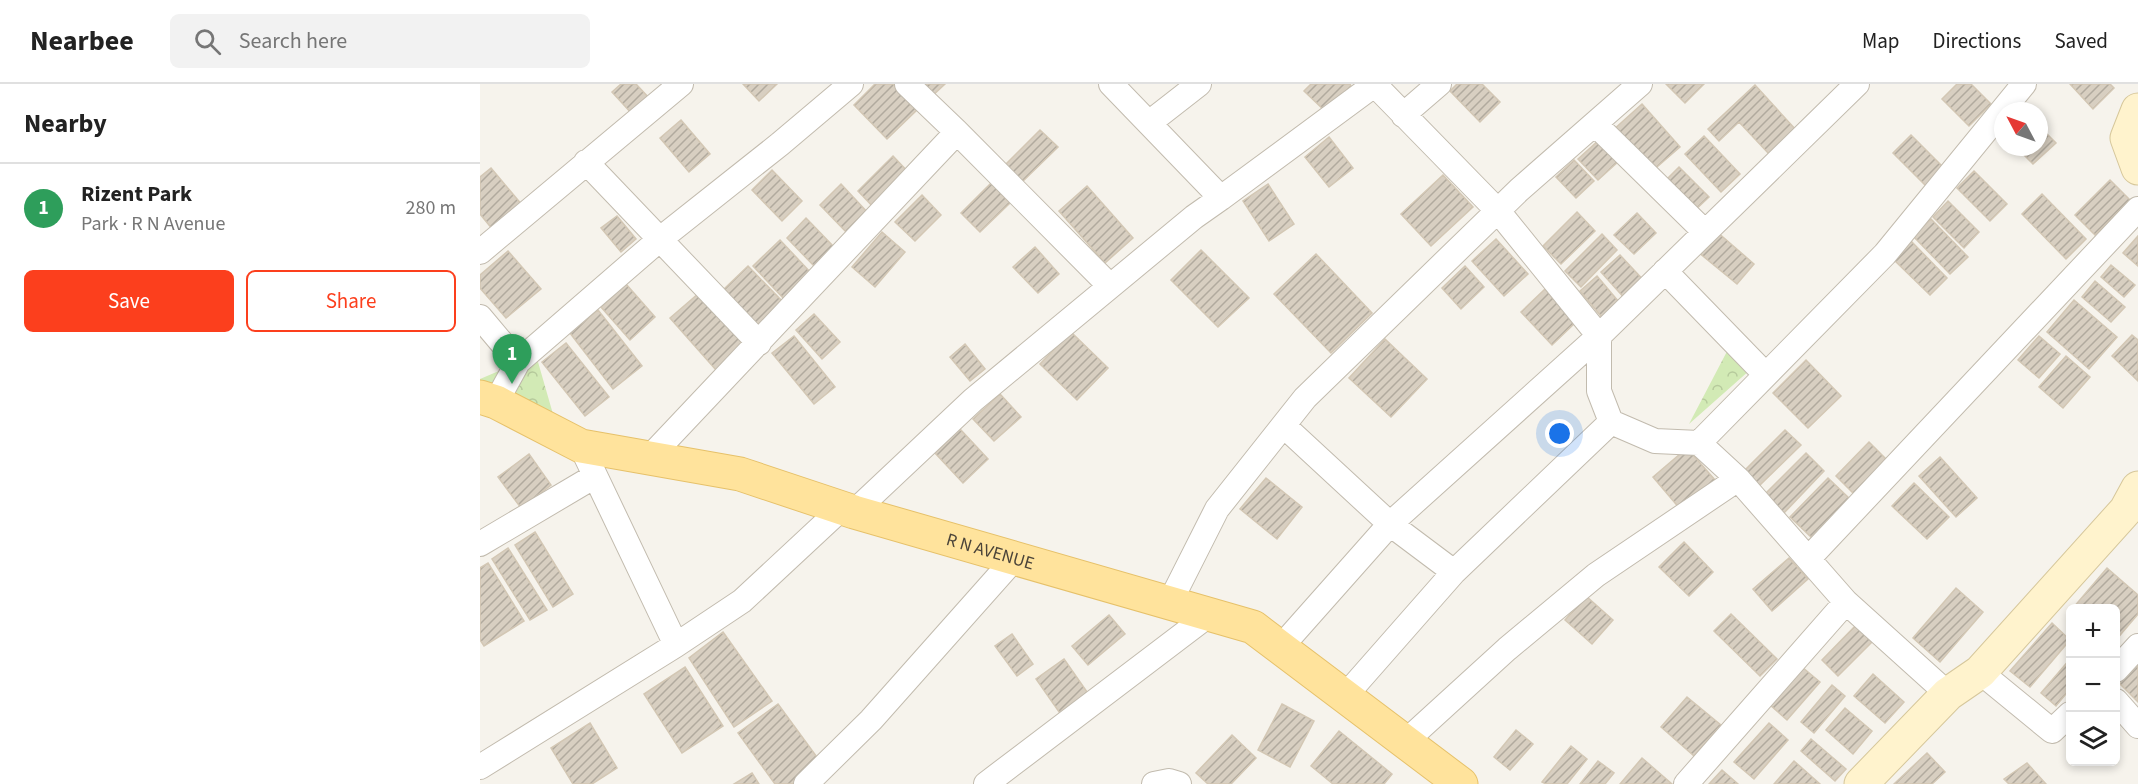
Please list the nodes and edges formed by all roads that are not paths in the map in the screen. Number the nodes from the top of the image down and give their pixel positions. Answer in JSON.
{"nodes":[{"id":1,"x":681,"y":84,"type":"edge"},
{"id":2,"x":851,"y":84,"type":"edge"},
{"id":3,"x":907,"y":84,"type":"edge"},
{"id":4,"x":1111,"y":84,"type":"edge"},
{"id":5,"x":1199,"y":84,"type":"edge"},
{"id":6,"x":1374,"y":84,"type":"edge"},
{"id":7,"x":1439,"y":84,"type":"edge"},
{"id":8,"x":1641,"y":84,"type":"edge"},
{"id":9,"x":1857,"y":84,"type":"edge"},
{"id":10,"x":2024,"y":84,"type":"edge"},
{"id":11,"x":2138,"y":110,"type":"edge"},
{"id":12,"x":1403,"y":115,"type":"junction"},
{"id":13,"x":1149,"y":123,"type":"junction"},
{"id":14,"x":1595,"y":124,"type":"junction"},
{"id":15,"x":957,"y":132,"type":"junction"},
{"id":16,"x":586,"y":162,"type":"junction"},
{"id":17,"x":2138,"y":168,"type":"edge"},
{"id":18,"x":1221,"y":198,"type":"junction"},
{"id":19,"x":2138,"y":209,"type":"edge"},
{"id":20,"x":1498,"y":211,"type":"junction"},
{"id":21,"x":1705,"y":232,"type":"junction"},
{"id":22,"x":659,"y":240,"type":"junction"},
{"id":23,"x":480,"y":252,"type":"edge"},
{"id":24,"x":1665,"y":272,"type":"junction"},
{"id":25,"x":1110,"y":286,"type":"junction"},
{"id":26,"x":480,"y":317,"type":"edge"},
{"id":27,"x":1599,"y":336,"type":"junction"},
{"id":28,"x":759,"y":343,"type":"junction"},
{"id":29,"x":518,"y":362,"type":"junction"},
{"id":30,"x":1766,"y":375,"type":"junction"},
{"id":31,"x":488,"y":400,"type":"edge"},
{"id":32,"x":1611,"y":422,"type":"junction"},
{"id":33,"x":1284,"y":426,"type":"junction"},
{"id":34,"x":1700,"y":443,"type":"junction"},
{"id":35,"x":581,"y":446,"type":"junction"},
{"id":36,"x":649,"y":458,"type":"junction"},
{"id":37,"x":596,"y":476,"type":"junction"},
{"id":38,"x":1738,"y":479,"type":"junction"},
{"id":39,"x":2138,"y":488,"type":"edge"},
{"id":40,"x":848,"y":510,"type":"junction"},
{"id":41,"x":1390,"y":524,"type":"junction"},
{"id":42,"x":480,"y":544,"type":"edge"},
{"id":43,"x":1015,"y":558,"type":"junction"},
{"id":44,"x":1809,"y":558,"type":"junction"},
{"id":45,"x":1454,"y":572,"type":"junction"},
{"id":46,"x":1170,"y":602,"type":"junction"},
{"id":47,"x":1846,"y":602,"type":"junction"},
{"id":48,"x":1210,"y":614,"type":"junction"},
{"id":49,"x":676,"y":645,"type":"junction"},
{"id":50,"x":2138,"y":646,"type":"edge"},
{"id":51,"x":1280,"y":648,"type":"junction"},
{"id":52,"x":2120,"y":665,"type":"edge"},
{"id":53,"x":1980,"y":672,"type":"junction"},
{"id":54,"x":1948,"y":694,"type":"junction"},
{"id":55,"x":1345,"y":696,"type":"junction"},
{"id":56,"x":2120,"y":706,"type":"edge"},
{"id":57,"x":2066,"y":718,"type":"edge"},
{"id":58,"x":2138,"y":726,"type":"edge"},
{"id":59,"x":1405,"y":742,"type":"junction"},
{"id":60,"x":480,"y":769,"type":"edge"},
{"id":61,"x":1446,"y":780,"type":"edge"},
{"id":62,"x":488,"y":784,"type":"edge"},
{"id":63,"x":806,"y":784,"type":"edge"},
{"id":64,"x":986,"y":784,"type":"edge"},
{"id":65,"x":1154,"y":784,"type":"edge"},
{"id":66,"x":1179,"y":784,"type":"edge"},
{"id":67,"x":1686,"y":784,"type":"edge"},
{"id":68,"x":1861,"y":784,"type":"edge"}],
"edges":[{"from":1,"to":16,"type":"street"},
{"from":2,"to":22,"type":"street"},
{"from":3,"to":15,"type":"street"},
{"from":4,"to":13,"type":"street"},
{"from":5,"to":13,"type":"street"},
{"from":6,"to":12,"type":"street"},
{"from":6,"to":18,"type":"street"},
{"from":7,"to":12,"type":"street"},
{"from":8,"to":14,"type":"street"},
{"from":9,"to":21,"type":"street"},
{"from":10,"to":30,"type":"street"},
{"from":11,"to":17,"type":"street"},
{"from":12,"to":20,"type":"street"},
{"from":13,"to":18,"type":"street"},
{"from":14,"to":20,"type":"street"},
{"from":14,"to":21,"type":"street"},
{"from":15,"to":25,"type":"street"},
{"from":15,"to":28,"type":"street"},
{"from":16,"to":22,"type":"street"},
{"from":16,"to":23,"type":"street"},
{"from":18,"to":25,"type":"street"},
{"from":19,"to":44,"type":"street"},
{"from":20,"to":27,"type":"street"},
{"from":20,"to":33,"type":"street"},
{"from":21,"to":24,"type":"street"},
{"from":22,"to":28,"type":"street"},
{"from":22,"to":29,"type":"street"},
{"from":24,"to":27,"type":"street"},
{"from":24,"to":30,"type":"street"},
{"from":25,"to":40,"type":"street"},
{"from":26,"to":29,"type":"street"},
{"from":27,"to":32,"type":"street"},
{"from":27,"to":41,"type":"street"},
{"from":28,"to":36,"type":"street"},
{"from":29,"to":31,"type":"street"},
{"from":30,"to":34,"type":"street"},
{"from":31,"to":35,"type":"main road","name":"R N AVENUE"},
{"from":32,"to":34,"type":"street"},
{"from":32,"to":45,"type":"street"},
{"from":33,"to":41,"type":"street"},
{"from":33,"to":46,"type":"street"},
{"from":34,"to":38,"type":"street"},
{"from":35,"to":36,"type":"main road","name":"R N AVENUE"},
{"from":35,"to":37,"type":"street"},
{"from":36,"to":40,"type":"main road","name":"R N AVENUE"},
{"from":37,"to":42,"type":"street"},
{"from":37,"to":49,"type":"street"},
{"from":38,"to":44,"type":"street"},
{"from":38,"to":59,"type":"street"},
{"from":39,"to":53,"type":"street"},
{"from":40,"to":43,"type":"main road","name":"R N AVENUE"},
{"from":40,"to":49,"type":"street"},
{"from":41,"to":45,"type":"street"},
{"from":41,"to":51,"type":"street"},
{"from":43,"to":46,"type":"main road","name":"R N AVENUE"},
{"from":43,"to":63,"type":"street"},
{"from":44,"to":47,"type":"street"},
{"from":45,"to":55,"type":"street"},
{"from":46,"to":48,"type":"main road","name":"R N AVENUE"},
{"from":47,"to":54,"type":"street"},
{"from":47,"to":67,"type":"street"},
{"from":48,"to":51,"type":"main road","name":"R N AVENUE"},
{"from":48,"to":64,"type":"street"},
{"from":49,"to":60,"type":"street"},
{"from":50,"to":52,"type":"street"},
{"from":51,"to":55,"type":"main road","name":"R N AVENUE"},
{"from":53,"to":54,"type":"street"},
{"from":53,"to":57,"type":"street"},
{"from":54,"to":68,"type":"street"},
{"from":55,"to":59,"type":"main road","name":"R N AVENUE"},
{"from":56,"to":58,"type":"street"},
{"from":59,"to":61,"type":"main road","name":"R N AVENUE"},
{"from":60,"to":62,"type":"street"},
{"from":65,"to":66,"type":"street"}]}
